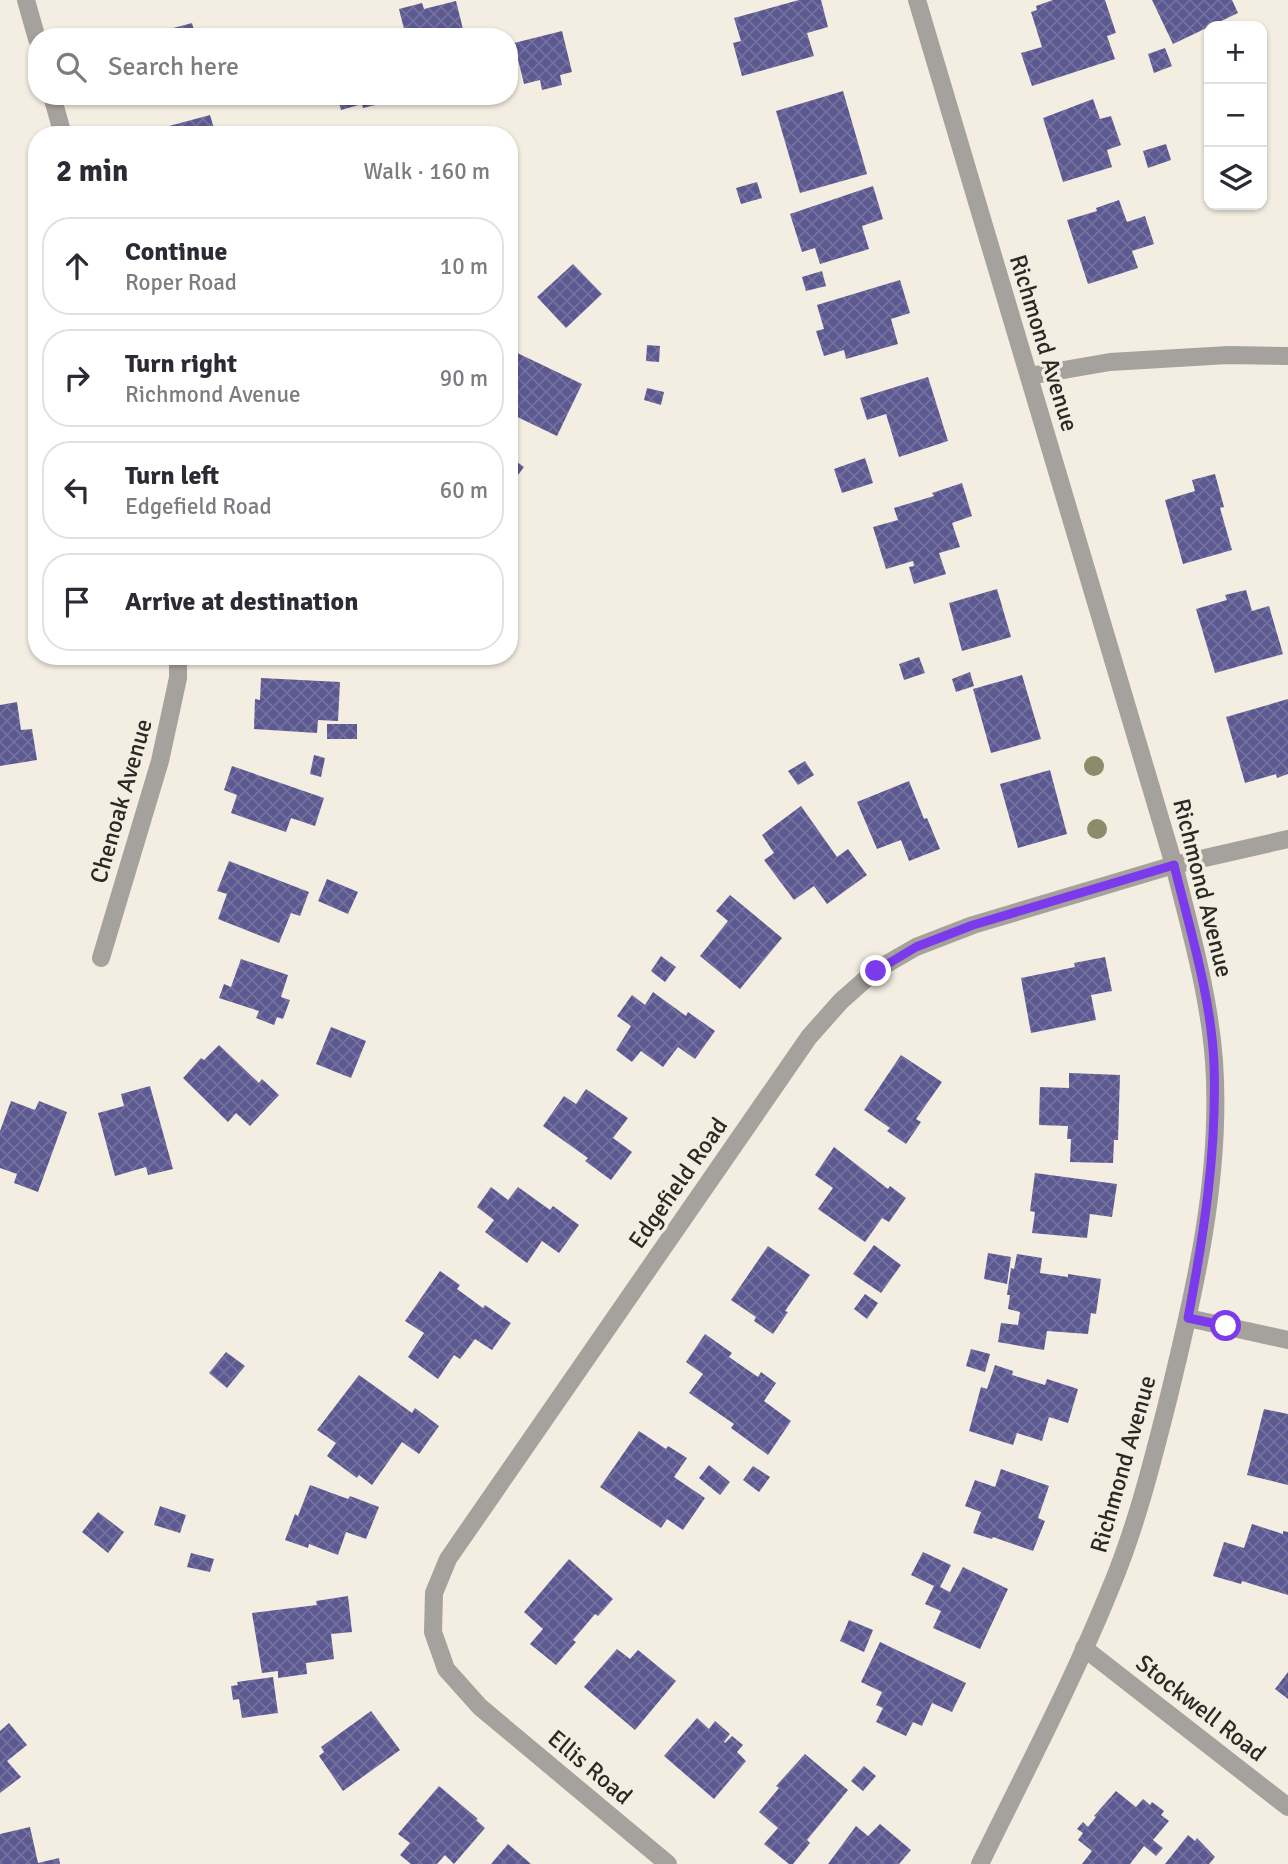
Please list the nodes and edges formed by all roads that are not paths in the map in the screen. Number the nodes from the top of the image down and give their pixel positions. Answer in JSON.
{"nodes":[{"id":1,"x":26,"y":0,"type":"edge"},
{"id":2,"x":917,"y":0,"type":"edge"},
{"id":3,"x":34,"y":28,"type":"edge"},
{"id":4,"x":55,"y":105,"type":"edge"},
{"id":5,"x":60,"y":126,"type":"edge"},
{"id":6,"x":1287,"y":356,"type":"edge"},
{"id":7,"x":1029,"y":376,"type":"junction"},
{"id":8,"x":178,"y":665,"type":"edge"},
{"id":9,"x":1288,"y":839,"type":"edge"},
{"id":10,"x":1174,"y":865,"type":"junction"},
{"id":11,"x":101,"y":958,"type":"dead end"},
{"id":12,"x":1188,"y":1318,"type":"junction"},
{"id":13,"x":1288,"y":1340,"type":"edge"},
{"id":14,"x":1084,"y":1648,"type":"junction"},
{"id":15,"x":480,"y":1707,"type":"joint"},
{"id":16,"x":1288,"y":1807,"type":"edge"},
{"id":17,"x":668,"y":1864,"type":"edge"},
{"id":18,"x":981,"y":1864,"type":"edge"}],
"edges":[{"from":1,"to":3,"type":"street"},
{"from":2,"to":7,"type":"street","name":"Richmond Avenue"},
{"from":4,"to":5,"type":"street"},
{"from":6,"to":7,"type":"street"},
{"from":7,"to":10,"type":"street","name":"Richmond Avenue"},
{"from":8,"to":11,"type":"street","name":"Chenoak Avenue"},
{"from":9,"to":10,"type":"street","name":"Edgefield Road"},
{"from":10,"to":12,"type":"street","name":"Richmond Avenue"},
{"from":10,"to":15,"type":"street","name":"Edgefield Road"},
{"from":12,"to":13,"type":"street"},
{"from":12,"to":14,"type":"street","name":"Richmond Avenue"},
{"from":14,"to":16,"type":"street","name":"Stockwell Road"},
{"from":14,"to":18,"type":"street","name":"Richmond Avenue"},
{"from":15,"to":17,"type":"street","name":"Ellis Road"}]}
